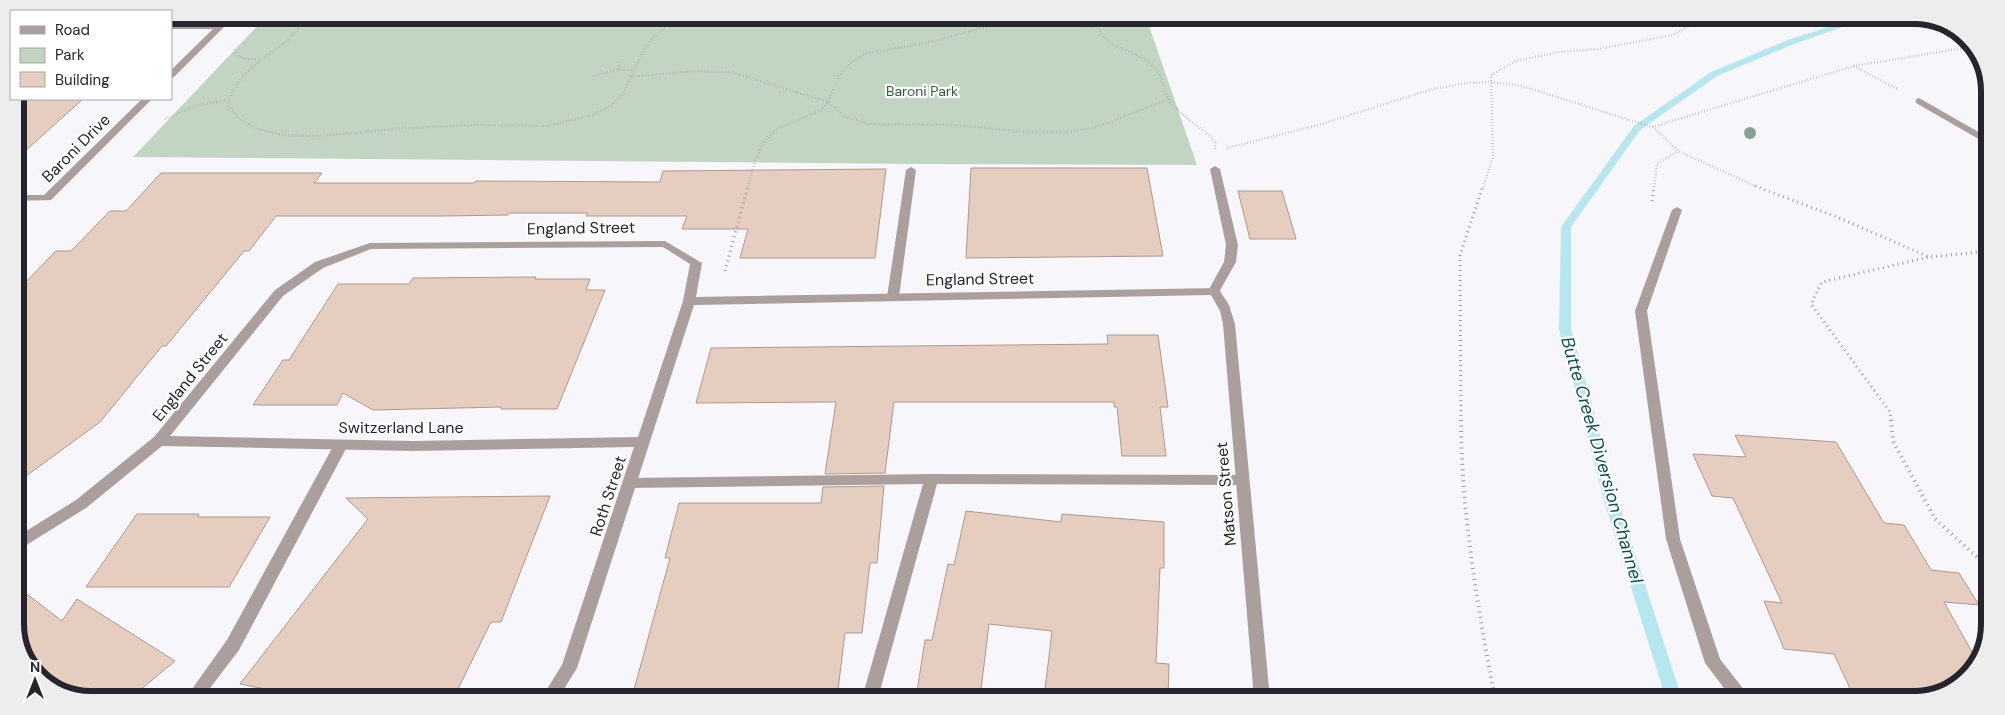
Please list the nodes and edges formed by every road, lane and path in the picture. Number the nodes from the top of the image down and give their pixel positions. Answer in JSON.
{"nodes":[{"id":1,"x":303,"y":24,"type":"edge"},
{"id":2,"x":667,"y":24,"type":"edge"},
{"id":3,"x":996,"y":24,"type":"edge"},
{"id":4,"x":1066,"y":24,"type":"edge"},
{"id":5,"x":1095,"y":24,"type":"edge"},
{"id":6,"x":1693,"y":24,"type":"edge"},
{"id":7,"x":172,"y":26,"type":"edge"},
{"id":8,"x":221,"y":26,"type":"joint"},
{"id":9,"x":1096,"y":27,"type":"junction"},
{"id":10,"x":1965,"y":48,"type":"edge"},
{"id":11,"x":619,"y":62,"type":"dead end"},
{"id":12,"x":1854,"y":66,"type":"junction"},
{"id":13,"x":618,"y":70,"type":"junction"},
{"id":14,"x":633,"y":70,"type":"junction"},
{"id":15,"x":172,"y":74,"type":"edge"},
{"id":16,"x":593,"y":76,"type":"dead end"},
{"id":17,"x":630,"y":77,"type":"junction"},
{"id":18,"x":1490,"y":82,"type":"junction"},
{"id":19,"x":1169,"y":99,"type":"junction"},
{"id":20,"x":146,"y":100,"type":"edge"},
{"id":21,"x":229,"y":100,"type":"junction"},
{"id":22,"x":1919,"y":101,"type":"joint"},
{"id":23,"x":828,"y":102,"type":"junction"},
{"id":24,"x":120,"y":125,"type":"junction"},
{"id":25,"x":1652,"y":127,"type":"junction"},
{"id":26,"x":1981,"y":137,"type":"edge"},
{"id":27,"x":1214,"y":151,"type":"junction"},
{"id":28,"x":911,"y":170,"type":"dead end"},
{"id":29,"x":1214,"y":170,"type":"joint"},
{"id":30,"x":24,"y":198,"type":"edge"},
{"id":31,"x":1677,"y":210,"type":"dead end"},
{"id":32,"x":1981,"y":252,"type":"edge"},
{"id":33,"x":1928,"y":257,"type":"junction"},
{"id":34,"x":1214,"y":291,"type":"junction"},
{"id":35,"x":893,"y":297,"type":"junction"},
{"id":36,"x":717,"y":300,"type":"junction"},
{"id":37,"x":689,"y":301,"type":"junction"},
{"id":38,"x":159,"y":441,"type":"junction"},
{"id":39,"x":644,"y":442,"type":"junction"},
{"id":40,"x":341,"y":445,"type":"junction"},
{"id":41,"x":932,"y":479,"type":"junction"},
{"id":42,"x":1242,"y":480,"type":"junction"},
{"id":43,"x":630,"y":483,"type":"junction"},
{"id":44,"x":24,"y":540,"type":"edge"},
{"id":45,"x":1981,"y":560,"type":"edge"},
{"id":46,"x":199,"y":691,"type":"edge"},
{"id":47,"x":554,"y":691,"type":"edge"},
{"id":48,"x":872,"y":691,"type":"edge"},
{"id":49,"x":1261,"y":691,"type":"edge"},
{"id":50,"x":1493,"y":691,"type":"edge"},
{"id":51,"x":1736,"y":691,"type":"edge"}],
"edges":[{"from":1,"to":21,"type":"path"},
{"from":2,"to":14,"type":"path"},
{"from":3,"to":23,"type":"path"},
{"from":4,"to":9,"type":"path"},
{"from":5,"to":9,"type":"path"},
{"from":6,"to":18,"type":"path"},
{"from":7,"to":8,"type":"street"},
{"from":8,"to":15,"type":"street"},
{"from":9,"to":19,"type":"path"},
{"from":10,"to":12,"type":"path"},
{"from":11,"to":13,"type":"path"},
{"from":12,"to":22,"type":"path"},
{"from":12,"to":25,"type":"path"},
{"from":13,"to":14,"type":"path"},
{"from":13,"to":16,"type":"path"},
{"from":14,"to":17,"type":"path"},
{"from":17,"to":21,"type":"path"},
{"from":17,"to":23,"type":"path"},
{"from":18,"to":25,"type":"path"},
{"from":18,"to":27,"type":"path"},
{"from":18,"to":50,"type":"path"},
{"from":19,"to":23,"type":"path"},
{"from":19,"to":27,"type":"path"},
{"from":20,"to":24,"type":"street","name":"Baroni Drive"},
{"from":21,"to":24,"type":"path"},
{"from":22,"to":26,"type":"street"},
{"from":23,"to":36,"type":"path"},
{"from":24,"to":30,"type":"street","name":"Baroni Drive"},
{"from":25,"to":33,"type":"path"},
{"from":27,"to":29,"type":"path"},
{"from":28,"to":35,"type":"street"},
{"from":29,"to":34,"type":"street"},
{"from":31,"to":51,"type":"street"},
{"from":32,"to":33,"type":"path"},
{"from":33,"to":45,"type":"path"},
{"from":34,"to":35,"type":"street","name":"England Street"},
{"from":34,"to":42,"type":"street","name":"Matson Street"},
{"from":35,"to":36,"type":"street","name":"England Street"},
{"from":36,"to":37,"type":"street","name":"England Street"},
{"from":37,"to":38,"type":"street","name":"England Street"},
{"from":37,"to":39,"type":"street","name":"Roth Street"},
{"from":38,"to":40,"type":"street","name":"Switzerland Lane"},
{"from":38,"to":44,"type":"street","name":"England Street"},
{"from":39,"to":40,"type":"street","name":"Switzerland Lane"},
{"from":39,"to":43,"type":"street","name":"Roth Street"},
{"from":40,"to":46,"type":"street"},
{"from":41,"to":42,"type":"street"},
{"from":41,"to":43,"type":"street"},
{"from":41,"to":48,"type":"street"},
{"from":42,"to":49,"type":"street","name":"Matson Street"},
{"from":43,"to":47,"type":"street","name":"Roth Street"}]}
